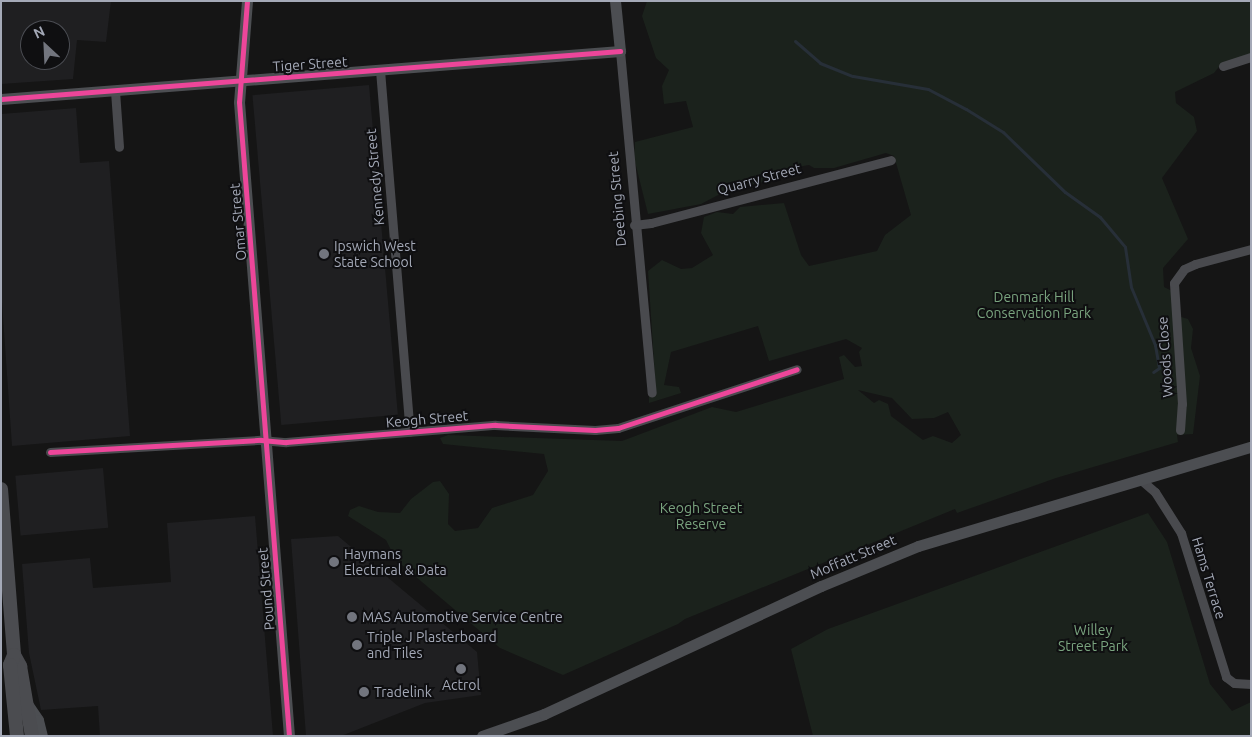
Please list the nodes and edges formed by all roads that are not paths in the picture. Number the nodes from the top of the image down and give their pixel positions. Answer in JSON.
{"nodes":[{"id":1,"x":247,"y":1,"type":"edge"},
{"id":2,"x":615,"y":1,"type":"edge"},
{"id":3,"x":620,"y":51,"type":"junction"},
{"id":4,"x":1251,"y":57,"type":"edge"},
{"id":5,"x":1223,"y":66,"type":"dead end"},
{"id":6,"x":380,"y":70,"type":"junction"},
{"id":7,"x":240,"y":81,"type":"junction"},
{"id":8,"x":114,"y":91,"type":"junction"},
{"id":9,"x":1,"y":100,"type":"edge"},
{"id":10,"x":119,"y":147,"type":"dead end"},
{"id":11,"x":891,"y":160,"type":"dead end"},
{"id":12,"x":634,"y":225,"type":"junction"},
{"id":13,"x":1251,"y":249,"type":"edge"},
{"id":14,"x":797,"y":369,"type":"dead end"},
{"id":15,"x":652,"y":393,"type":"dead end"},
{"id":16,"x":1180,"y":430,"type":"dead end"},
{"id":17,"x":410,"y":432,"type":"junction"},
{"id":18,"x":267,"y":441,"type":"junction"},
{"id":19,"x":1251,"y":447,"type":"edge"},
{"id":20,"x":50,"y":452,"type":"dead end"},
{"id":21,"x":1140,"y":479,"type":"junction"},
{"id":22,"x":1,"y":490,"type":"edge"},
{"id":23,"x":14,"y":655,"type":"junction"},
{"id":24,"x":1247,"y":684,"type":"edge"},
{"id":25,"x":26,"y":701,"type":"junction"},
{"id":26,"x":17,"y":736,"type":"edge"},
{"id":27,"x":32,"y":736,"type":"edge"},
{"id":28,"x":42,"y":736,"type":"edge"},
{"id":29,"x":288,"y":736,"type":"edge"},
{"id":30,"x":482,"y":736,"type":"edge"}],
"edges":[{"from":1,"to":7,"type":"street","name":"Omar Street"},
{"from":2,"to":3,"type":"street","name":"Deebing Street"},
{"from":3,"to":6,"type":"street","name":"Tiger Street"},
{"from":3,"to":12,"type":"street","name":"Deebing Street"},
{"from":4,"to":5,"type":"street"},
{"from":6,"to":7,"type":"street","name":"Tiger Street"},
{"from":6,"to":17,"type":"street","name":"Kennedy Street"},
{"from":7,"to":8,"type":"street","name":"Tiger Street"},
{"from":7,"to":18,"type":"street","name":"Omar Street"},
{"from":8,"to":9,"type":"street","name":"Tiger Street"},
{"from":8,"to":10,"type":"street"},
{"from":11,"to":12,"type":"street","name":"Quarry Street"},
{"from":12,"to":15,"type":"street","name":"Deebing Street"},
{"from":13,"to":16,"type":"street","name":"Woods Close"},
{"from":14,"to":17,"type":"street","name":"Keogh Street"},
{"from":17,"to":18,"type":"street","name":"Keogh Street"},
{"from":18,"to":20,"type":"street","name":"Keogh Street"},
{"from":18,"to":29,"type":"street","name":"Pound Street"},
{"from":19,"to":21,"type":"street","name":"Moffatt Street"},
{"from":21,"to":24,"type":"street","name":"Hams Terrace"},
{"from":21,"to":30,"type":"street","name":"Moffatt Street"},
{"from":22,"to":23,"type":"main road"},
{"from":23,"to":25,"type":"main road"},
{"from":23,"to":26,"type":"main road"},
{"from":25,"to":27,"type":"main road"},
{"from":25,"to":28,"type":"street"}]}
